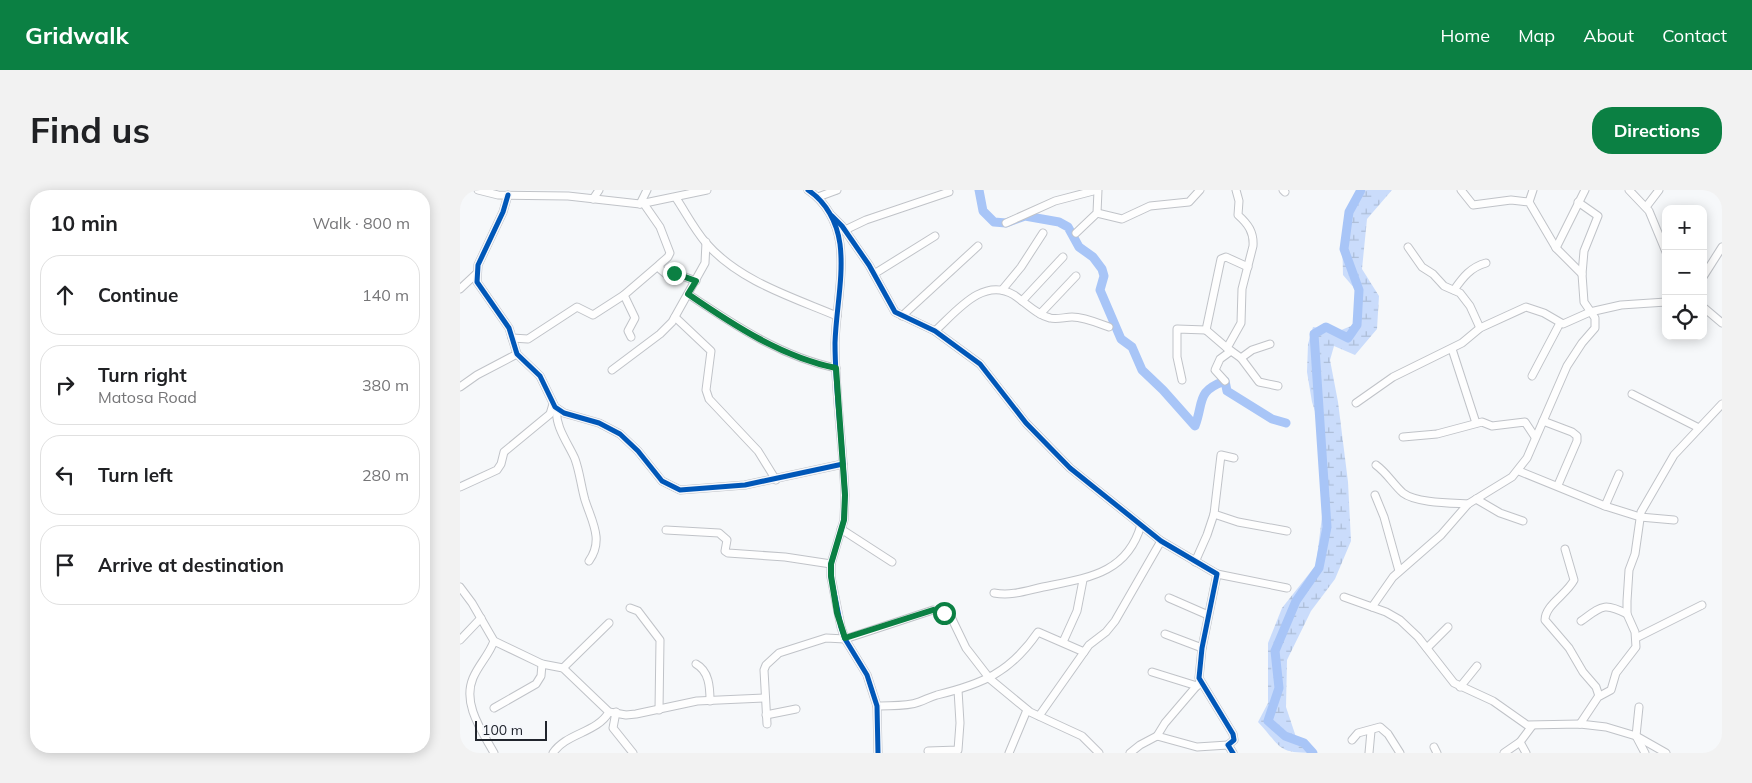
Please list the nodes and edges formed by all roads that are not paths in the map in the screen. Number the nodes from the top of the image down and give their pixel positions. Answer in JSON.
{"nodes":[{"id":1,"x":478,"y":190,"type":"edge"},
{"id":2,"x":600,"y":190,"type":"edge"},
{"id":3,"x":647,"y":190,"type":"edge"},
{"id":4,"x":708,"y":190,"type":"edge"},
{"id":5,"x":808,"y":190,"type":"edge"},
{"id":6,"x":837,"y":190,"type":"edge"},
{"id":7,"x":1097,"y":190,"type":"edge"},
{"id":8,"x":1200,"y":190,"type":"edge"},
{"id":9,"x":1236,"y":190,"type":"edge"},
{"id":10,"x":1461,"y":190,"type":"edge"},
{"id":11,"x":1533,"y":190,"type":"edge"},
{"id":12,"x":1584,"y":190,"type":"edge"},
{"id":13,"x":1629,"y":190,"type":"edge"},
{"id":14,"x":1659,"y":190,"type":"edge"},
{"id":15,"x":949,"y":192,"type":"dead end"},
{"id":16,"x":499,"y":193,"type":"edge"},
{"id":17,"x":508,"y":195,"type":"junction"},
{"id":18,"x":818,"y":197,"type":"junction"},
{"id":19,"x":676,"y":198,"type":"junction"},
{"id":20,"x":594,"y":199,"type":"junction"},
{"id":21,"x":1529,"y":202,"type":"junction"},
{"id":22,"x":1578,"y":202,"type":"junction"},
{"id":23,"x":642,"y":204,"type":"junction"},
{"id":24,"x":1646,"y":207,"type":"junction"},
{"id":25,"x":1097,"y":213,"type":"junction"},
{"id":26,"x":832,"y":216,"type":"junction"},
{"id":27,"x":1006,"y":223,"type":"dead end"},
{"id":28,"x":845,"y":230,"type":"junction"},
{"id":29,"x":1043,"y":233,"type":"dead end"},
{"id":30,"x":1076,"y":233,"type":"dead end"},
{"id":31,"x":934,"y":236,"type":"dead end"},
{"id":32,"x":706,"y":242,"type":"junction"},
{"id":33,"x":978,"y":246,"type":"dead end"},
{"id":34,"x":1408,"y":247,"type":"dead end"},
{"id":35,"x":1722,"y":247,"type":"edge"},
{"id":36,"x":1556,"y":248,"type":"junction"},
{"id":37,"x":1665,"y":250,"type":"edge"},
{"id":38,"x":1063,"y":257,"type":"dead end"},
{"id":39,"x":1486,"y":263,"type":"dead end"},
{"id":40,"x":659,"y":265,"type":"junction"},
{"id":41,"x":1248,"y":267,"type":"junction"},
{"id":42,"x":1707,"y":271,"type":"edge"},
{"id":43,"x":476,"y":274,"type":"junction"},
{"id":44,"x":874,"y":274,"type":"junction"},
{"id":45,"x":1582,"y":274,"type":"junction"},
{"id":46,"x":1076,"y":276,"type":"dead end"},
{"id":47,"x":696,"y":281,"type":"junction"},
{"id":48,"x":460,"y":289,"type":"edge"},
{"id":49,"x":1002,"y":290,"type":"junction"},
{"id":50,"x":1454,"y":290,"type":"junction"},
{"id":51,"x":688,"y":294,"type":"junction"},
{"id":52,"x":624,"y":295,"type":"junction"},
{"id":53,"x":1022,"y":301,"type":"junction"},
{"id":54,"x":1662,"y":302,"type":"edge"},
{"id":55,"x":1707,"y":311,"type":"edge"},
{"id":56,"x":1590,"y":312,"type":"junction"},
{"id":57,"x":1040,"y":314,"type":"junction"},
{"id":58,"x":836,"y":316,"type":"junction"},
{"id":59,"x":902,"y":316,"type":"junction"},
{"id":60,"x":675,"y":317,"type":"junction"},
{"id":61,"x":1560,"y":323,"type":"junction"},
{"id":62,"x":1722,"y":323,"type":"edge"},
{"id":63,"x":1109,"y":327,"type":"dead end"},
{"id":64,"x":1480,"y":328,"type":"junction"},
{"id":65,"x":1206,"y":330,"type":"junction"},
{"id":66,"x":935,"y":331,"type":"junction"},
{"id":67,"x":631,"y":336,"type":"dead end"},
{"id":68,"x":512,"y":338,"type":"junction"},
{"id":69,"x":1270,"y":344,"type":"dead end"},
{"id":70,"x":1452,"y":349,"type":"junction"},
{"id":71,"x":1229,"y":350,"type":"junction"},
{"id":72,"x":516,"y":354,"type":"junction"},
{"id":73,"x":1241,"y":358,"type":"junction"},
{"id":74,"x":836,"y":368,"type":"junction"},
{"id":75,"x":612,"y":370,"type":"dead end"},
{"id":76,"x":1532,"y":376,"type":"dead end"},
{"id":77,"x":1182,"y":380,"type":"dead end"},
{"id":78,"x":1225,"y":381,"type":"dead end"},
{"id":79,"x":460,"y":386,"type":"edge"},
{"id":80,"x":1278,"y":386,"type":"dead end"},
{"id":81,"x":1632,"y":394,"type":"dead end"},
{"id":82,"x":1356,"y":403,"type":"dead end"},
{"id":83,"x":1722,"y":404,"type":"edge"},
{"id":84,"x":555,"y":407,"type":"junction"},
{"id":85,"x":1543,"y":421,"type":"junction"},
{"id":86,"x":1476,"y":423,"type":"junction"},
{"id":87,"x":1699,"y":428,"type":"junction"},
{"id":88,"x":1403,"y":437,"type":"dead end"},
{"id":89,"x":1535,"y":437,"type":"junction"},
{"id":90,"x":1234,"y":458,"type":"dead end"},
{"id":91,"x":843,"y":464,"type":"junction"},
{"id":92,"x":1376,"y":465,"type":"dead end"},
{"id":93,"x":1519,"y":471,"type":"junction"},
{"id":94,"x":1619,"y":474,"type":"dead end"},
{"id":95,"x":776,"y":480,"type":"junction"},
{"id":96,"x":1558,"y":485,"type":"junction"},
{"id":97,"x":460,"y":487,"type":"edge"},
{"id":98,"x":1375,"y":495,"type":"dead end"},
{"id":99,"x":1476,"y":499,"type":"junction"},
{"id":100,"x":1468,"y":504,"type":"junction"},
{"id":101,"x":1605,"y":506,"type":"junction"},
{"id":102,"x":1214,"y":514,"type":"junction"},
{"id":103,"x":1640,"y":516,"type":"junction"},
{"id":104,"x":1674,"y":520,"type":"dead end"},
{"id":105,"x":1523,"y":521,"type":"dead end"},
{"id":106,"x":1141,"y":525,"type":"junction"},
{"id":107,"x":841,"y":529,"type":"junction"},
{"id":108,"x":666,"y":530,"type":"dead end"},
{"id":109,"x":1287,"y":531,"type":"dead end"},
{"id":110,"x":1161,"y":541,"type":"junction"},
{"id":111,"x":1565,"y":549,"type":"dead end"},
{"id":112,"x":589,"y":561,"type":"dead end"},
{"id":113,"x":892,"y":562,"type":"dead end"},
{"id":114,"x":1195,"y":562,"type":"junction"},
{"id":115,"x":831,"y":564,"type":"junction"},
{"id":116,"x":1399,"y":571,"type":"junction"},
{"id":117,"x":1217,"y":574,"type":"junction"},
{"id":118,"x":1083,"y":580,"type":"junction"},
{"id":119,"x":460,"y":587,"type":"edge"},
{"id":120,"x":1287,"y":588,"type":"dead end"},
{"id":121,"x":994,"y":593,"type":"dead end"},
{"id":122,"x":1169,"y":598,"type":"dead end"},
{"id":123,"x":1344,"y":598,"type":"dead end"},
{"id":124,"x":1702,"y":605,"type":"dead end"},
{"id":125,"x":1372,"y":607,"type":"junction"},
{"id":126,"x":630,"y":608,"type":"dead end"},
{"id":127,"x":1627,"y":614,"type":"junction"},
{"id":128,"x":1208,"y":615,"type":"junction"},
{"id":129,"x":481,"y":618,"type":"junction"},
{"id":130,"x":1581,"y":620,"type":"dead end"},
{"id":131,"x":609,"y":623,"type":"dead end"},
{"id":132,"x":1448,"y":627,"type":"dead end"},
{"id":133,"x":1165,"y":634,"type":"dead end"},
{"id":134,"x":845,"y":638,"type":"junction"},
{"id":135,"x":1636,"y":638,"type":"junction"},
{"id":136,"x":460,"y":640,"type":"edge"},
{"id":137,"x":494,"y":641,"type":"junction"},
{"id":138,"x":1063,"y":642,"type":"junction"},
{"id":139,"x":1202,"y":648,"type":"junction"},
{"id":140,"x":1427,"y":648,"type":"junction"},
{"id":141,"x":1084,"y":652,"type":"junction"},
{"id":142,"x":542,"y":664,"type":"junction"},
{"id":143,"x":696,"y":664,"type":"dead end"},
{"id":144,"x":1477,"y":666,"type":"dead end"},
{"id":145,"x":563,"y":668,"type":"junction"},
{"id":146,"x":1152,"y":672,"type":"dead end"},
{"id":147,"x":990,"y":679,"type":"junction"},
{"id":148,"x":1198,"y":684,"type":"junction"},
{"id":149,"x":1460,"y":686,"type":"junction"},
{"id":150,"x":958,"y":690,"type":"junction"},
{"id":151,"x":1600,"y":696,"type":"junction"},
{"id":152,"x":765,"y":698,"type":"junction"},
{"id":153,"x":710,"y":701,"type":"junction"},
{"id":154,"x":877,"y":706,"type":"junction"},
{"id":155,"x":1639,"y":707,"type":"dead end"},
{"id":156,"x":494,"y":708,"type":"dead end"},
{"id":157,"x":796,"y":709,"type":"dead end"},
{"id":158,"x":659,"y":710,"type":"junction"},
{"id":159,"x":1027,"y":710,"type":"junction"},
{"id":160,"x":613,"y":712,"type":"junction"},
{"id":161,"x":766,"y":715,"type":"junction"},
{"id":162,"x":1039,"y":716,"type":"junction"},
{"id":163,"x":767,"y":724,"type":"dead end"},
{"id":164,"x":1580,"y":724,"type":"junction"},
{"id":165,"x":1532,"y":726,"type":"junction"},
{"id":166,"x":1371,"y":731,"type":"junction"},
{"id":167,"x":1157,"y":736,"type":"junction"},
{"id":168,"x":1636,"y":736,"type":"junction"},
{"id":169,"x":1352,"y":740,"type":"dead end"},
{"id":170,"x":1520,"y":742,"type":"junction"},
{"id":171,"x":1228,"y":745,"type":"junction"},
{"id":172,"x":928,"y":751,"type":"dead end"},
{"id":173,"x":494,"y":753,"type":"edge"},
{"id":174,"x":553,"y":753,"type":"edge"},
{"id":175,"x":633,"y":753,"type":"edge"},
{"id":176,"x":878,"y":753,"type":"edge"},
{"id":177,"x":1009,"y":753,"type":"edge"},
{"id":178,"x":1099,"y":753,"type":"edge"},
{"id":179,"x":1130,"y":753,"type":"edge"},
{"id":180,"x":1233,"y":753,"type":"edge"},
{"id":181,"x":1369,"y":753,"type":"edge"},
{"id":182,"x":1400,"y":753,"type":"edge"},
{"id":183,"x":1504,"y":753,"type":"edge"},
{"id":184,"x":1526,"y":753,"type":"edge"},
{"id":185,"x":1645,"y":753,"type":"edge"},
{"id":186,"x":1666,"y":753,"type":"edge"}],
"edges":[{"from":1,"to":16,"type":"street"},
{"from":2,"to":20,"type":"street"},
{"from":3,"to":23,"type":"street"},
{"from":4,"to":19,"type":"street"},
{"from":5,"to":18,"type":"street"},
{"from":6,"to":18,"type":"street"},
{"from":7,"to":25,"type":"street"},
{"from":7,"to":27,"type":"street"},
{"from":8,"to":25,"type":"street"},
{"from":9,"to":41,"type":"street"},
{"from":10,"to":21,"type":"street"},
{"from":11,"to":21,"type":"street"},
{"from":12,"to":22,"type":"street"},
{"from":13,"to":24,"type":"street"},
{"from":14,"to":24,"type":"street"},
{"from":15,"to":28,"type":"street"},
{"from":16,"to":17,"type":"street"},
{"from":17,"to":20,"type":"street"},
{"from":17,"to":43,"type":"street"},
{"from":18,"to":26,"type":"street"},
{"from":19,"to":23,"type":"street"},
{"from":19,"to":32,"type":"street"},
{"from":20,"to":23,"type":"street"},
{"from":21,"to":36,"type":"street"},
{"from":22,"to":36,"type":"street"},
{"from":22,"to":45,"type":"street"},
{"from":23,"to":40,"type":"street"},
{"from":24,"to":37,"type":"street"},
{"from":25,"to":30,"type":"street"},
{"from":26,"to":28,"type":"street"},
{"from":26,"to":58,"type":"street"},
{"from":28,"to":44,"type":"street"},
{"from":29,"to":49,"type":"street"},
{"from":31,"to":44,"type":"street"},
{"from":32,"to":47,"type":"street"},
{"from":32,"to":58,"type":"street"},
{"from":33,"to":59,"type":"street"},
{"from":34,"to":50,"type":"street"},
{"from":35,"to":42,"type":"street"},
{"from":36,"to":45,"type":"street"},
{"from":38,"to":53,"type":"street"},
{"from":39,"to":50,"type":"street"},
{"from":40,"to":47,"type":"street"},
{"from":40,"to":52,"type":"street"},
{"from":41,"to":65,"type":"street"},
{"from":41,"to":71,"type":"street"},
{"from":43,"to":48,"type":"street"},
{"from":43,"to":68,"type":"street"},
{"from":44,"to":59,"type":"street"},
{"from":45,"to":56,"type":"street"},
{"from":46,"to":57,"type":"street"},
{"from":47,"to":51,"type":"street"},
{"from":49,"to":53,"type":"street"},
{"from":49,"to":66,"type":"street"},
{"from":50,"to":64,"type":"street"},
{"from":51,"to":60,"type":"street"},
{"from":51,"to":74,"type":"street"},
{"from":52,"to":67,"type":"street"},
{"from":52,"to":68,"type":"street"},
{"from":53,"to":57,"type":"street"},
{"from":54,"to":56,"type":"street"},
{"from":55,"to":62,"type":"street"},
{"from":56,"to":61,"type":"street"},
{"from":56,"to":85,"type":"street"},
{"from":57,"to":63,"type":"street"},
{"from":58,"to":74,"type":"street"},
{"from":59,"to":66,"type":"street"},
{"from":60,"to":75,"type":"street"},
{"from":60,"to":95,"type":"street"},
{"from":61,"to":64,"type":"street"},
{"from":61,"to":76,"type":"street"},
{"from":64,"to":70,"type":"street"},
{"from":65,"to":71,"type":"street"},
{"from":65,"to":77,"type":"street"},
{"from":66,"to":106,"type":"street"},
{"from":68,"to":72,"type":"street"},
{"from":69,"to":73,"type":"street"},
{"from":70,"to":82,"type":"street"},
{"from":70,"to":86,"type":"street"},
{"from":71,"to":73,"type":"street"},
{"from":71,"to":78,"type":"street"},
{"from":72,"to":79,"type":"street"},
{"from":72,"to":84,"type":"street"},
{"from":73,"to":80,"type":"street"},
{"from":74,"to":91,"type":"street"},
{"from":81,"to":87,"type":"street"},
{"from":83,"to":87,"type":"street"},
{"from":84,"to":95,"type":"street"},
{"from":84,"to":97,"type":"street"},
{"from":84,"to":112,"type":"street"},
{"from":85,"to":89,"type":"street"},
{"from":85,"to":96,"type":"street"},
{"from":86,"to":88,"type":"street"},
{"from":86,"to":89,"type":"street"},
{"from":87,"to":103,"type":"street"},
{"from":89,"to":93,"type":"street"},
{"from":90,"to":102,"type":"street"},
{"from":91,"to":95,"type":"street"},
{"from":91,"to":107,"type":"street"},
{"from":92,"to":100,"type":"street"},
{"from":93,"to":96,"type":"street"},
{"from":93,"to":99,"type":"street"},
{"from":94,"to":101,"type":"street"},
{"from":96,"to":101,"type":"street"},
{"from":98,"to":116,"type":"street"},
{"from":99,"to":100,"type":"street"},
{"from":99,"to":105,"type":"street"},
{"from":100,"to":116,"type":"street"},
{"from":101,"to":103,"type":"street"},
{"from":102,"to":109,"type":"street"},
{"from":102,"to":114,"type":"street"},
{"from":103,"to":104,"type":"street"},
{"from":103,"to":127,"type":"street"},
{"from":106,"to":110,"type":"street"},
{"from":106,"to":118,"type":"street"},
{"from":107,"to":113,"type":"street"},
{"from":107,"to":115,"type":"street"},
{"from":108,"to":115,"type":"street"},
{"from":110,"to":114,"type":"street"},
{"from":110,"to":141,"type":"street"},
{"from":111,"to":151,"type":"street"},
{"from":114,"to":117,"type":"street"},
{"from":115,"to":134,"type":"street"},
{"from":116,"to":125,"type":"street"},
{"from":117,"to":120,"type":"street"},
{"from":117,"to":128,"type":"street"},
{"from":118,"to":121,"type":"street"},
{"from":118,"to":138,"type":"street"},
{"from":119,"to":129,"type":"street"},
{"from":122,"to":128,"type":"street"},
{"from":123,"to":125,"type":"street"},
{"from":124,"to":135,"type":"street"},
{"from":125,"to":140,"type":"street"},
{"from":126,"to":158,"type":"street"},
{"from":127,"to":130,"type":"street"},
{"from":127,"to":135,"type":"street"},
{"from":128,"to":139,"type":"street"},
{"from":129,"to":136,"type":"street"},
{"from":129,"to":137,"type":"street"},
{"from":131,"to":145,"type":"street"},
{"from":132,"to":140,"type":"street"},
{"from":133,"to":139,"type":"street"},
{"from":134,"to":147,"type":"street"},
{"from":134,"to":152,"type":"street"},
{"from":134,"to":154,"type":"street"},
{"from":135,"to":151,"type":"street"},
{"from":137,"to":142,"type":"street"},
{"from":137,"to":173,"type":"street"},
{"from":138,"to":141,"type":"street"},
{"from":138,"to":147,"type":"street"},
{"from":139,"to":148,"type":"street"},
{"from":140,"to":149,"type":"street"},
{"from":141,"to":162,"type":"street"},
{"from":142,"to":145,"type":"street"},
{"from":142,"to":156,"type":"street"},
{"from":143,"to":153,"type":"street"},
{"from":144,"to":149,"type":"street"},
{"from":145,"to":160,"type":"street"},
{"from":146,"to":148,"type":"street"},
{"from":147,"to":150,"type":"street"},
{"from":147,"to":159,"type":"street"},
{"from":148,"to":167,"type":"street"},
{"from":148,"to":171,"type":"street"},
{"from":149,"to":165,"type":"street"},
{"from":150,"to":154,"type":"street"},
{"from":150,"to":172,"type":"street"},
{"from":151,"to":164,"type":"street"},
{"from":152,"to":153,"type":"street"},
{"from":152,"to":161,"type":"street"},
{"from":153,"to":158,"type":"street"},
{"from":154,"to":176,"type":"street"},
{"from":155,"to":168,"type":"street"},
{"from":157,"to":161,"type":"street"},
{"from":158,"to":160,"type":"street"},
{"from":159,"to":162,"type":"street"},
{"from":159,"to":177,"type":"street"},
{"from":160,"to":174,"type":"street"},
{"from":160,"to":175,"type":"street"},
{"from":161,"to":163,"type":"street"},
{"from":162,"to":178,"type":"street"},
{"from":164,"to":165,"type":"street"},
{"from":164,"to":168,"type":"street"},
{"from":165,"to":170,"type":"street"},
{"from":166,"to":169,"type":"street"},
{"from":166,"to":181,"type":"street"},
{"from":166,"to":182,"type":"street"},
{"from":167,"to":171,"type":"street"},
{"from":167,"to":179,"type":"street"},
{"from":168,"to":185,"type":"street"},
{"from":168,"to":186,"type":"street"},
{"from":170,"to":183,"type":"street"},
{"from":170,"to":184,"type":"street"},
{"from":171,"to":180,"type":"street"}]}
